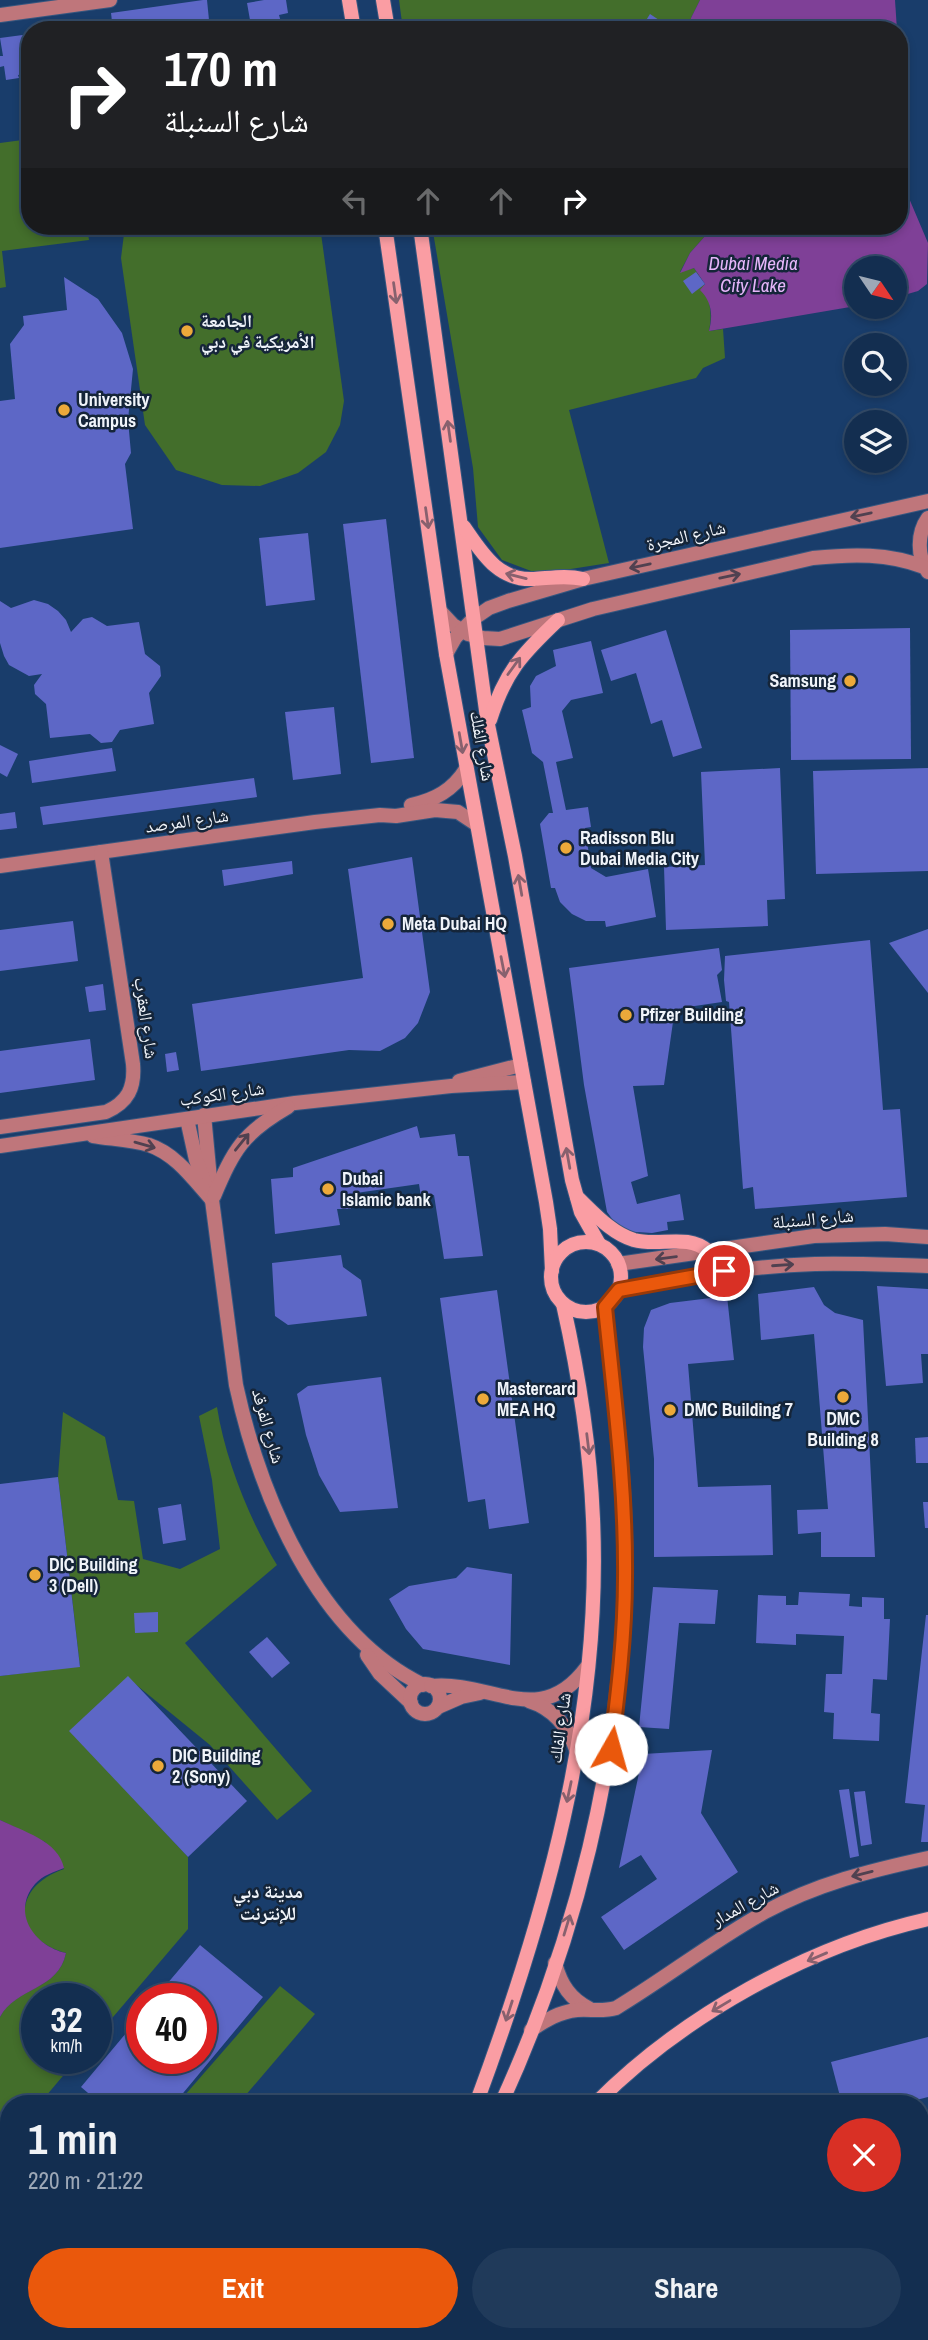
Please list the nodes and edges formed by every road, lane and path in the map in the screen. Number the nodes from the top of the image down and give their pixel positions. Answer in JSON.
{"nodes":[{"id":1,"x":110,"y":0,"type":"edge"},
{"id":2,"x":383,"y":0,"type":"edge"},
{"id":3,"x":348,"y":2,"type":"edge"},
{"id":4,"x":0,"y":15,"type":"edge"},
{"id":5,"x":352,"y":21,"type":"edge"},
{"id":6,"x":386,"y":21,"type":"edge"},
{"id":7,"x":386,"y":235,"type":"edge"},
{"id":8,"x":421,"y":235,"type":"edge"},
{"id":9,"x":928,"y":500,"type":"edge"},
{"id":10,"x":928,"y":517,"type":"edge"},
{"id":11,"x":461,"y":523,"type":"junction"},
{"id":12,"x":926,"y":570,"type":"edge"},
{"id":13,"x":583,"y":579,"type":"junction"},
{"id":14,"x":440,"y":611,"type":"junction"},
{"id":15,"x":473,"y":619,"type":"junction"},
{"id":16,"x":558,"y":620,"type":"junction"},
{"id":17,"x":468,"y":633,"type":"junction"},
{"id":18,"x":446,"y":654,"type":"junction"},
{"id":19,"x":488,"y":725,"type":"junction"},
{"id":20,"x":466,"y":769,"type":"junction"},
{"id":21,"x":380,"y":815,"type":"junction"},
{"id":22,"x":476,"y":824,"type":"junction"},
{"id":23,"x":102,"y":852,"type":"junction"},
{"id":24,"x":0,"y":866,"type":"edge"},
{"id":25,"x":521,"y":1065,"type":"junction"},
{"id":26,"x":524,"y":1082,"type":"junction"},
{"id":27,"x":451,"y":1086,"type":"junction"},
{"id":28,"x":295,"y":1103,"type":"junction"},
{"id":29,"x":204,"y":1115,"type":"junction"},
{"id":30,"x":187,"y":1119,"type":"junction"},
{"id":31,"x":0,"y":1127,"type":"edge"},
{"id":32,"x":78,"y":1133,"type":"junction"},
{"id":33,"x":0,"y":1146,"type":"edge"},
{"id":34,"x":576,"y":1196,"type":"junction"},
{"id":35,"x":212,"y":1200,"type":"junction"},
{"id":36,"x":928,"y":1237,"type":"edge"},
{"id":37,"x":598,"y":1244,"type":"junction"},
{"id":38,"x":708,"y":1251,"type":"junction"},
{"id":39,"x":618,"y":1264,"type":"junction"},
{"id":40,"x":928,"y":1266,"type":"edge"},
{"id":41,"x":552,"y":1271,"type":"junction"},
{"id":42,"x":619,"y":1290,"type":"junction"},
{"id":43,"x":563,"y":1304,"type":"junction"},
{"id":44,"x":605,"y":1307,"type":"junction"},
{"id":45,"x":357,"y":1639,"type":"junction"},
{"id":46,"x":587,"y":1667,"type":"junction"},
{"id":47,"x":427,"y":1685,"type":"junction"},
{"id":48,"x":485,"y":1693,"type":"junction"},
{"id":49,"x":524,"y":1699,"type":"junction"},
{"id":50,"x":411,"y":1703,"type":"junction"},
{"id":51,"x":438,"y":1707,"type":"junction"},
{"id":52,"x":577,"y":1752,"type":"junction"},
{"id":53,"x":928,"y":1858,"type":"edge"},
{"id":54,"x":928,"y":1919,"type":"edge"},
{"id":55,"x":555,"y":1963,"type":"junction"},
{"id":56,"x":595,"y":2011,"type":"junction"},
{"id":57,"x":531,"y":2030,"type":"junction"},
{"id":58,"x":479,"y":2095,"type":"edge"},
{"id":59,"x":504,"y":2095,"type":"edge"},
{"id":60,"x":605,"y":2095,"type":"edge"}],
"edges":[{"from":1,"to":4,"type":"street"},
{"from":2,"to":6,"type":"street"},
{"from":3,"to":5,"type":"street"},
{"from":7,"to":14,"type":"street","name":"شارع الفلك","one_way":true},
{"from":11,"to":8,"type":"street","name":"شارع الفلك","one_way":true},
{"from":9,"to":13,"type":"street","name":"شارع المجرة","one_way":true},
{"from":10,"to":12,"type":"street"},
{"from":13,"to":11,"type":"street","one_way":true},
{"from":11,"to":15,"type":"street","name":"شارع الفلك"},
{"from":16,"to":12,"type":"street","one_way":true},
{"from":13,"to":15,"type":"street","name":"شارع المجرة"},
{"from":14,"to":17,"type":"street"},
{"from":14,"to":18,"type":"street","name":"شارع الفلك"},
{"from":15,"to":17,"type":"street","name":"شارع الفلك"},
{"from":16,"to":17,"type":"street"},
{"from":19,"to":16,"type":"street","one_way":true},
{"from":17,"to":18,"type":"street"},
{"from":17,"to":19,"type":"street","name":"شارع الفلك"},
{"from":18,"to":20,"type":"street","name":"شارع الفلك","one_way":true},
{"from":34,"to":19,"type":"street","name":"شارع الفلك","one_way":true},
{"from":20,"to":21,"type":"street","name":"شارع المرصد"},
{"from":20,"to":22,"type":"street","name":"شارع الفلك"},
{"from":21,"to":22,"type":"street","name":"شارع المرصد"},
{"from":21,"to":23,"type":"street","name":"شارع المرصد"},
{"from":22,"to":25,"type":"street","name":"شارع الفلك","one_way":true},
{"from":23,"to":24,"type":"street","name":"شارع المرصد"},
{"from":23,"to":31,"type":"street","name":"شارع العقرب"},
{"from":25,"to":26,"type":"street","name":"شارع الفلك"},
{"from":25,"to":27,"type":"street","name":"شارع الكوكب"},
{"from":26,"to":27,"type":"street","name":"شارع الكوكب"},
{"from":26,"to":41,"type":"street","name":"شارع الفلك"},
{"from":27,"to":28,"type":"street","name":"شارع الكوكب"},
{"from":28,"to":29,"type":"street","name":"شارع الكوكب"},
{"from":35,"to":28,"type":"street","one_way":true},
{"from":29,"to":30,"type":"street","name":"شارع الكوكب"},
{"from":29,"to":35,"type":"street","name":"شارع الفرقد"},
{"from":30,"to":32,"type":"street","name":"شارع الكوكب"},
{"from":30,"to":35,"type":"street","name":"شارع الفرقد"},
{"from":32,"to":33,"type":"street","name":"شارع الكوكب"},
{"from":32,"to":35,"type":"street","one_way":true},
{"from":34,"to":37,"type":"street","name":"شارع الفلك"},
{"from":34,"to":38,"type":"street"},
{"from":35,"to":45,"type":"street","name":"شارع الفرقد"},
{"from":36,"to":38,"type":"street","name":"شارع السنبلة"},
{"from":37,"to":39,"type":"street"},
{"from":37,"to":41,"type":"street"},
{"from":38,"to":39,"type":"street","name":"شارع السنبلة","one_way":true},
{"from":39,"to":42,"type":"street"},
{"from":42,"to":40,"type":"street","one_way":true},
{"from":41,"to":43,"type":"street"},
{"from":42,"to":44,"type":"street"},
{"from":43,"to":44,"type":"street"},
{"from":43,"to":46,"type":"street","name":"شارع الفلك","one_way":true},
{"from":55,"to":44,"type":"street","one_way":true},
{"from":45,"to":47,"type":"street","name":"شارع الفرقد"},
{"from":45,"to":50,"type":"street","name":"شارع الفرقد"},
{"from":46,"to":49,"type":"street","name":"شارع الفرقد"},
{"from":46,"to":52,"type":"street","name":"شارع الفلك"},
{"from":47,"to":48,"type":"street","name":"شارع الفرقد"},
{"from":47,"to":50,"type":"street"},
{"from":47,"to":51,"type":"street"},
{"from":48,"to":49,"type":"street","name":"شارع الفرقد"},
{"from":48,"to":51,"type":"street","name":"شارع الفرقد"},
{"from":49,"to":52,"type":"street","name":"شارع الفرقد"},
{"from":50,"to":51,"type":"street"},
{"from":52,"to":58,"type":"street","name":"شارع الفلك","one_way":true},
{"from":53,"to":56,"type":"street","name":"شارع المدار","one_way":true},
{"from":54,"to":60,"type":"street","one_way":true},
{"from":55,"to":56,"type":"street"},
{"from":55,"to":57,"type":"street"},
{"from":56,"to":57,"type":"street","name":"شارع المدار"},
{"from":57,"to":59,"type":"street"}]}
